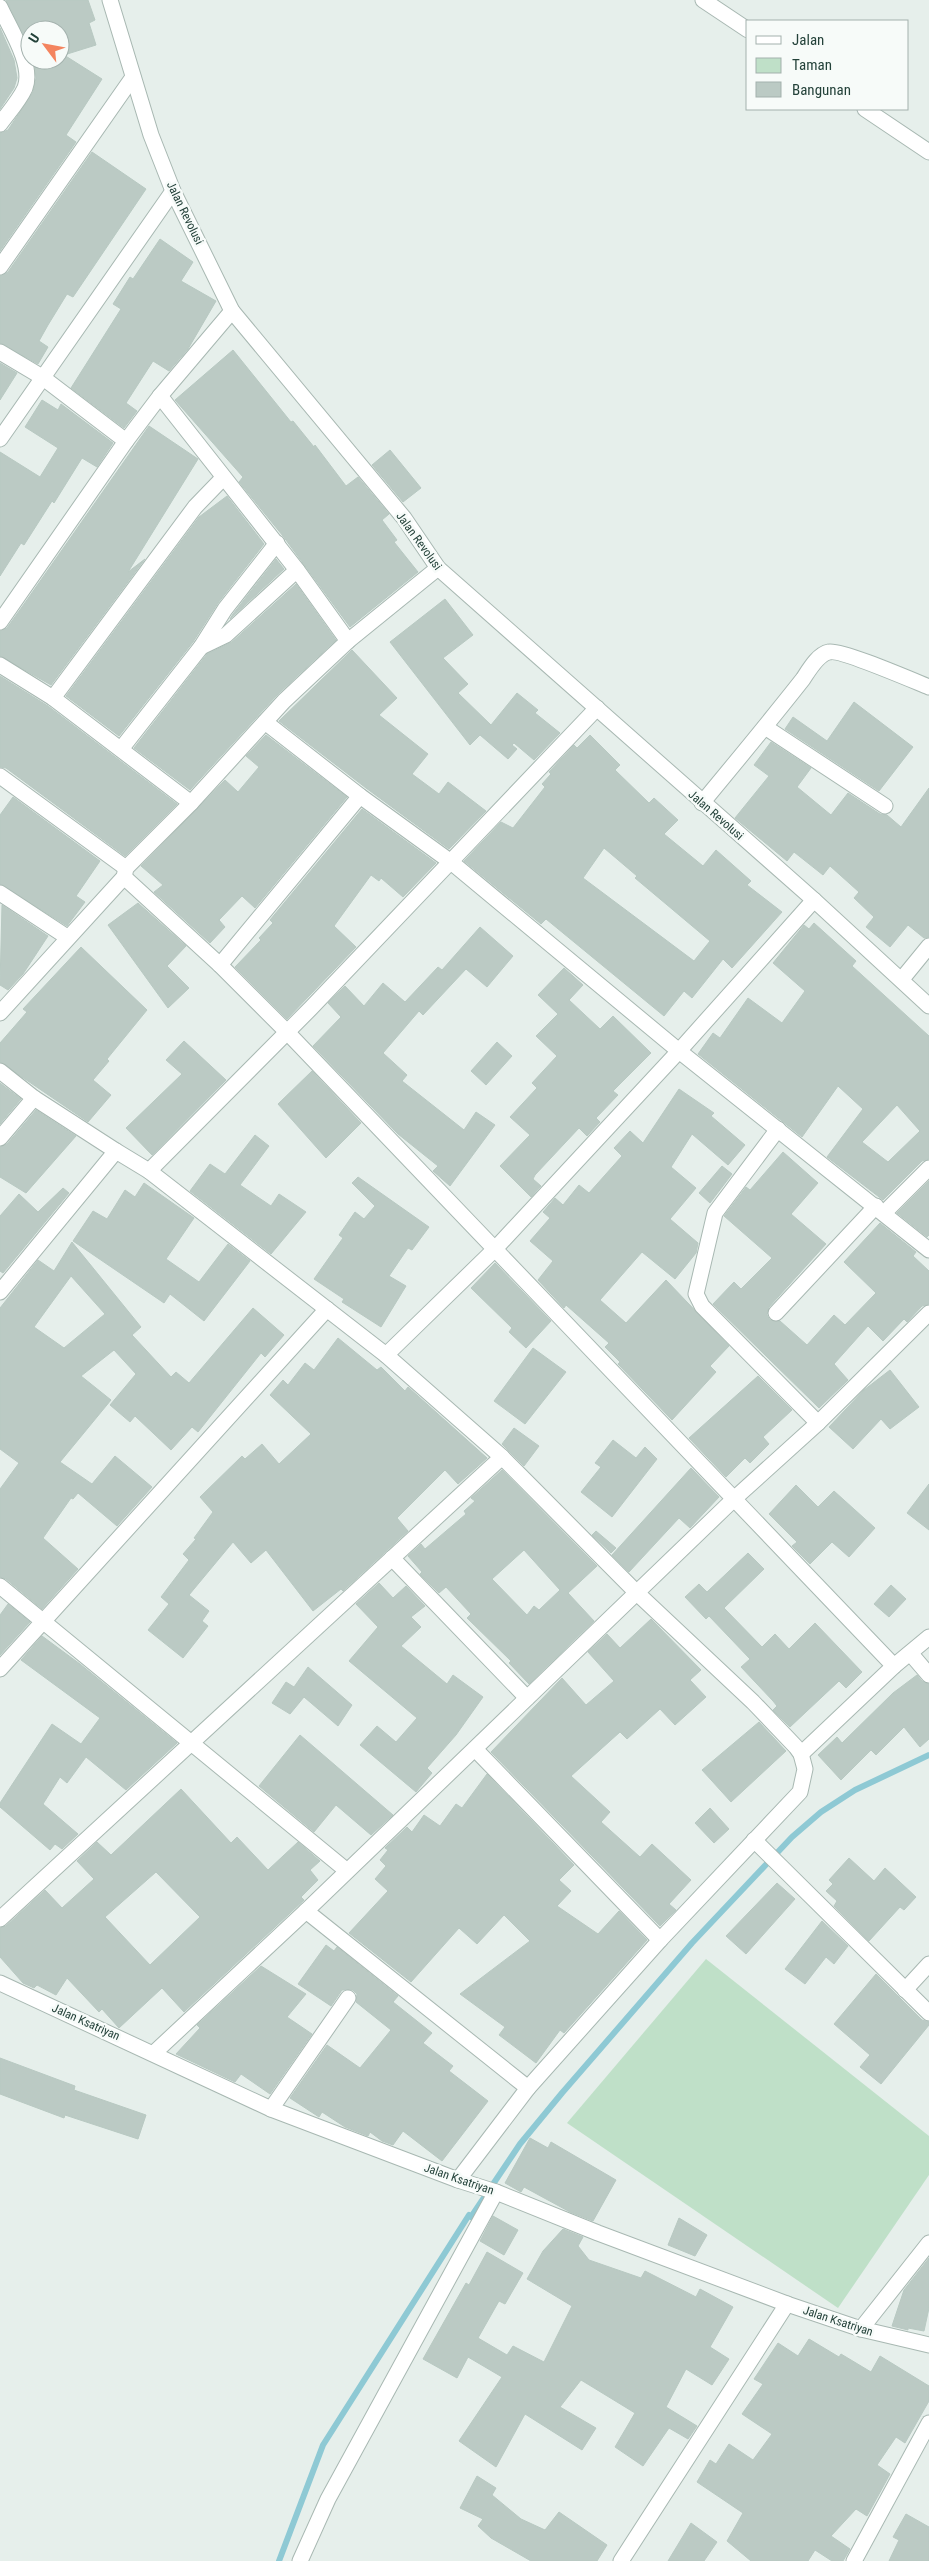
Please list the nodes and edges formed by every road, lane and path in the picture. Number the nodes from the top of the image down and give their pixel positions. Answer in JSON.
{"nodes":[{"id":1,"x":110,"y":0,"type":"edge"},
{"id":2,"x":703,"y":0,"type":"edge"},
{"id":3,"x":0,"y":7,"type":"edge"},
{"id":4,"x":746,"y":29,"type":"edge"},
{"id":5,"x":133,"y":77,"type":"junction"},
{"id":6,"x":866,"y":110,"type":"edge"},
{"id":7,"x":0,"y":124,"type":"edge"},
{"id":8,"x":929,"y":152,"type":"edge"},
{"id":9,"x":173,"y":191,"type":"junction"},
{"id":10,"x":0,"y":267,"type":"edge"},
{"id":11,"x":232,"y":311,"type":"junction"},
{"id":12,"x":0,"y":352,"type":"edge"},
{"id":13,"x":42,"y":377,"type":"junction"},
{"id":14,"x":160,"y":396,"type":"junction"},
{"id":15,"x":0,"y":438,"type":"edge"},
{"id":16,"x":126,"y":441,"type":"junction"},
{"id":17,"x":223,"y":478,"type":"junction"},
{"id":18,"x":277,"y":543,"type":"junction"},
{"id":19,"x":438,"y":568,"type":"junction"},
{"id":20,"x":297,"y":570,"type":"junction"},
{"id":21,"x":0,"y":622,"type":"edge"},
{"id":22,"x":348,"y":640,"type":"junction"},
{"id":23,"x":201,"y":647,"type":"junction"},
{"id":24,"x":0,"y":665,"type":"edge"},
{"id":25,"x":929,"y":687,"type":"edge"},
{"id":26,"x":52,"y":698,"type":"junction"},
{"id":27,"x":597,"y":708,"type":"junction"},
{"id":28,"x":265,"y":722,"type":"junction"},
{"id":29,"x":765,"y":727,"type":"junction"},
{"id":30,"x":121,"y":749,"type":"junction"},
{"id":31,"x":3,"y":784,"type":"edge"},
{"id":32,"x":360,"y":796,"type":"junction"},
{"id":33,"x":702,"y":803,"type":"junction"},
{"id":34,"x":191,"y":804,"type":"junction"},
{"id":35,"x":885,"y":806,"type":"dead end"},
{"id":36,"x":451,"y":862,"type":"junction"},
{"id":37,"x":125,"y":873,"type":"junction"},
{"id":38,"x":0,"y":893,"type":"edge"},
{"id":39,"x":814,"y":900,"type":"junction"},
{"id":40,"x":67,"y":937,"type":"junction"},
{"id":41,"x":929,"y":946,"type":"edge"},
{"id":42,"x":220,"y":964,"type":"junction"},
{"id":43,"x":902,"y":980,"type":"junction"},
{"id":44,"x":6,"y":996,"type":"edge"},
{"id":45,"x":929,"y":1006,"type":"edge"},
{"id":46,"x":0,"y":1013,"type":"edge"},
{"id":47,"x":287,"y":1032,"type":"junction"},
{"id":48,"x":679,"y":1051,"type":"junction"},
{"id":49,"x":0,"y":1071,"type":"edge"},
{"id":50,"x":34,"y":1098,"type":"junction"},
{"id":51,"x":778,"y":1129,"type":"junction"},
{"id":52,"x":0,"y":1138,"type":"edge"},
{"id":53,"x":116,"y":1151,"type":"junction"},
{"id":54,"x":929,"y":1168,"type":"edge"},
{"id":55,"x":149,"y":1171,"type":"junction"},
{"id":56,"x":880,"y":1210,"type":"junction"},
{"id":57,"x":494,"y":1250,"type":"junction"},
{"id":58,"x":929,"y":1250,"type":"edge"},
{"id":59,"x":0,"y":1292,"type":"edge"},
{"id":60,"x":327,"y":1309,"type":"junction"},
{"id":61,"x":776,"y":1313,"type":"dead end"},
{"id":62,"x":929,"y":1313,"type":"edge"},
{"id":63,"x":386,"y":1355,"type":"junction"},
{"id":64,"x":818,"y":1423,"type":"junction"},
{"id":65,"x":502,"y":1458,"type":"junction"},
{"id":66,"x":735,"y":1498,"type":"junction"},
{"id":67,"x":392,"y":1558,"type":"junction"},
{"id":68,"x":0,"y":1586,"type":"edge"},
{"id":69,"x":637,"y":1593,"type":"junction"},
{"id":70,"x":44,"y":1622,"type":"junction"},
{"id":71,"x":929,"y":1637,"type":"edge"},
{"id":72,"x":910,"y":1654,"type":"junction"},
{"id":73,"x":894,"y":1666,"type":"junction"},
{"id":74,"x":0,"y":1669,"type":"edge"},
{"id":75,"x":929,"y":1675,"type":"edge"},
{"id":76,"x":527,"y":1698,"type":"junction"},
{"id":77,"x":191,"y":1744,"type":"junction"},
{"id":78,"x":474,"y":1749,"type":"junction"},
{"id":79,"x":801,"y":1754,"type":"junction"},
{"id":80,"x":757,"y":1844,"type":"junction"},
{"id":81,"x":346,"y":1870,"type":"junction"},
{"id":82,"x":306,"y":1911,"type":"junction"},
{"id":83,"x":0,"y":1919,"type":"edge"},
{"id":84,"x":660,"y":1940,"type":"junction"},
{"id":85,"x":929,"y":1964,"type":"edge"},
{"id":86,"x":0,"y":1983,"type":"edge"},
{"id":87,"x":905,"y":1990,"type":"junction"},
{"id":88,"x":348,"y":1998,"type":"dead end"},
{"id":89,"x":929,"y":2013,"type":"edge"},
{"id":90,"x":154,"y":2053,"type":"junction"},
{"id":91,"x":528,"y":2088,"type":"junction"},
{"id":92,"x":271,"y":2109,"type":"junction"},
{"id":93,"x":458,"y":2180,"type":"junction"},
{"id":94,"x":495,"y":2191,"type":"junction"},
{"id":95,"x":929,"y":2243,"type":"edge"},
{"id":96,"x":787,"y":2304,"type":"junction"},
{"id":97,"x":861,"y":2329,"type":"junction"},
{"id":98,"x":929,"y":2345,"type":"edge"},
{"id":99,"x":929,"y":2423,"type":"edge"},
{"id":100,"x":300,"y":2561,"type":"edge"},
{"id":101,"x":621,"y":2561,"type":"edge"},
{"id":102,"x":854,"y":2561,"type":"edge"}],
"edges":[{"from":1,"to":5,"type":"street","name":"Jalan Revolusi"},
{"from":2,"to":4,"type":"street"},
{"from":3,"to":7,"type":"street"},
{"from":5,"to":9,"type":"street","name":"Jalan Revolusi"},
{"from":5,"to":10,"type":"street"},
{"from":6,"to":8,"type":"street"},
{"from":9,"to":11,"type":"street","name":"Jalan Revolusi"},
{"from":9,"to":13,"type":"street"},
{"from":11,"to":14,"type":"street"},
{"from":11,"to":19,"type":"street","name":"Jalan Revolusi"},
{"from":12,"to":13,"type":"street"},
{"from":13,"to":15,"type":"street"},
{"from":13,"to":16,"type":"street"},
{"from":14,"to":16,"type":"street"},
{"from":14,"to":17,"type":"street"},
{"from":16,"to":21,"type":"street"},
{"from":17,"to":18,"type":"street"},
{"from":17,"to":26,"type":"street"},
{"from":18,"to":20,"type":"street"},
{"from":18,"to":23,"type":"street"},
{"from":19,"to":22,"type":"street"},
{"from":19,"to":27,"type":"street","name":"Jalan Revolusi"},
{"from":20,"to":22,"type":"street"},
{"from":20,"to":23,"type":"street"},
{"from":22,"to":28,"type":"street"},
{"from":23,"to":30,"type":"street"},
{"from":24,"to":26,"type":"street"},
{"from":25,"to":29,"type":"street"},
{"from":26,"to":30,"type":"street"},
{"from":27,"to":33,"type":"street","name":"Jalan Revolusi"},
{"from":27,"to":36,"type":"street"},
{"from":28,"to":32,"type":"street"},
{"from":28,"to":34,"type":"street"},
{"from":29,"to":33,"type":"street"},
{"from":29,"to":35,"type":"street"},
{"from":30,"to":34,"type":"street"},
{"from":31,"to":37,"type":"street"},
{"from":32,"to":36,"type":"street"},
{"from":32,"to":42,"type":"street"},
{"from":33,"to":39,"type":"street","name":"Jalan Revolusi"},
{"from":34,"to":37,"type":"street"},
{"from":36,"to":47,"type":"street"},
{"from":36,"to":48,"type":"street"},
{"from":37,"to":40,"type":"street"},
{"from":37,"to":42,"type":"street"},
{"from":38,"to":40,"type":"street"},
{"from":39,"to":43,"type":"street","name":"Jalan Revolusi"},
{"from":39,"to":48,"type":"street"},
{"from":40,"to":44,"type":"street"},
{"from":41,"to":43,"type":"street"},
{"from":42,"to":47,"type":"street"},
{"from":43,"to":45,"type":"street","name":"Jalan Revolusi"},
{"from":44,"to":46,"type":"street"},
{"from":47,"to":55,"type":"street"},
{"from":47,"to":57,"type":"street"},
{"from":48,"to":51,"type":"street"},
{"from":48,"to":57,"type":"street"},
{"from":49,"to":50,"type":"street"},
{"from":50,"to":52,"type":"street"},
{"from":50,"to":53,"type":"street"},
{"from":51,"to":56,"type":"street"},
{"from":51,"to":64,"type":"street"},
{"from":53,"to":55,"type":"street"},
{"from":53,"to":59,"type":"street"},
{"from":54,"to":56,"type":"street"},
{"from":55,"to":60,"type":"street"},
{"from":56,"to":58,"type":"street"},
{"from":56,"to":61,"type":"street"},
{"from":57,"to":63,"type":"street"},
{"from":57,"to":66,"type":"street"},
{"from":60,"to":63,"type":"street"},
{"from":60,"to":70,"type":"street"},
{"from":62,"to":64,"type":"street"},
{"from":63,"to":65,"type":"street"},
{"from":64,"to":66,"type":"street"},
{"from":65,"to":67,"type":"street"},
{"from":65,"to":69,"type":"street"},
{"from":66,"to":69,"type":"street"},
{"from":66,"to":73,"type":"street"},
{"from":67,"to":76,"type":"street"},
{"from":67,"to":77,"type":"street"},
{"from":68,"to":70,"type":"street"},
{"from":69,"to":76,"type":"street"},
{"from":69,"to":79,"type":"street"},
{"from":70,"to":74,"type":"street"},
{"from":70,"to":77,"type":"street"},
{"from":71,"to":72,"type":"street"},
{"from":72,"to":73,"type":"street"},
{"from":72,"to":75,"type":"street"},
{"from":73,"to":79,"type":"street"},
{"from":76,"to":78,"type":"street"},
{"from":77,"to":81,"type":"street"},
{"from":77,"to":83,"type":"street"},
{"from":78,"to":81,"type":"street"},
{"from":78,"to":84,"type":"street"},
{"from":79,"to":80,"type":"street"},
{"from":80,"to":84,"type":"street"},
{"from":80,"to":87,"type":"street"},
{"from":81,"to":82,"type":"street"},
{"from":82,"to":90,"type":"street"},
{"from":82,"to":91,"type":"street"},
{"from":84,"to":91,"type":"street"},
{"from":85,"to":87,"type":"street"},
{"from":86,"to":90,"type":"street","name":"Jalan Ksatriyan"},
{"from":87,"to":89,"type":"street"},
{"from":88,"to":92,"type":"street"},
{"from":90,"to":92,"type":"street","name":"Jalan Ksatriyan"},
{"from":91,"to":93,"type":"street"},
{"from":92,"to":93,"type":"street","name":"Jalan Ksatriyan"},
{"from":93,"to":94,"type":"street","name":"Jalan Ksatriyan"},
{"from":94,"to":96,"type":"street","name":"Jalan Ksatriyan"},
{"from":94,"to":100,"type":"street"},
{"from":95,"to":97,"type":"street"},
{"from":96,"to":97,"type":"street","name":"Jalan Ksatriyan"},
{"from":96,"to":101,"type":"street"},
{"from":97,"to":98,"type":"street","name":"Jalan Ksatriyan"},
{"from":99,"to":102,"type":"street"}]}
